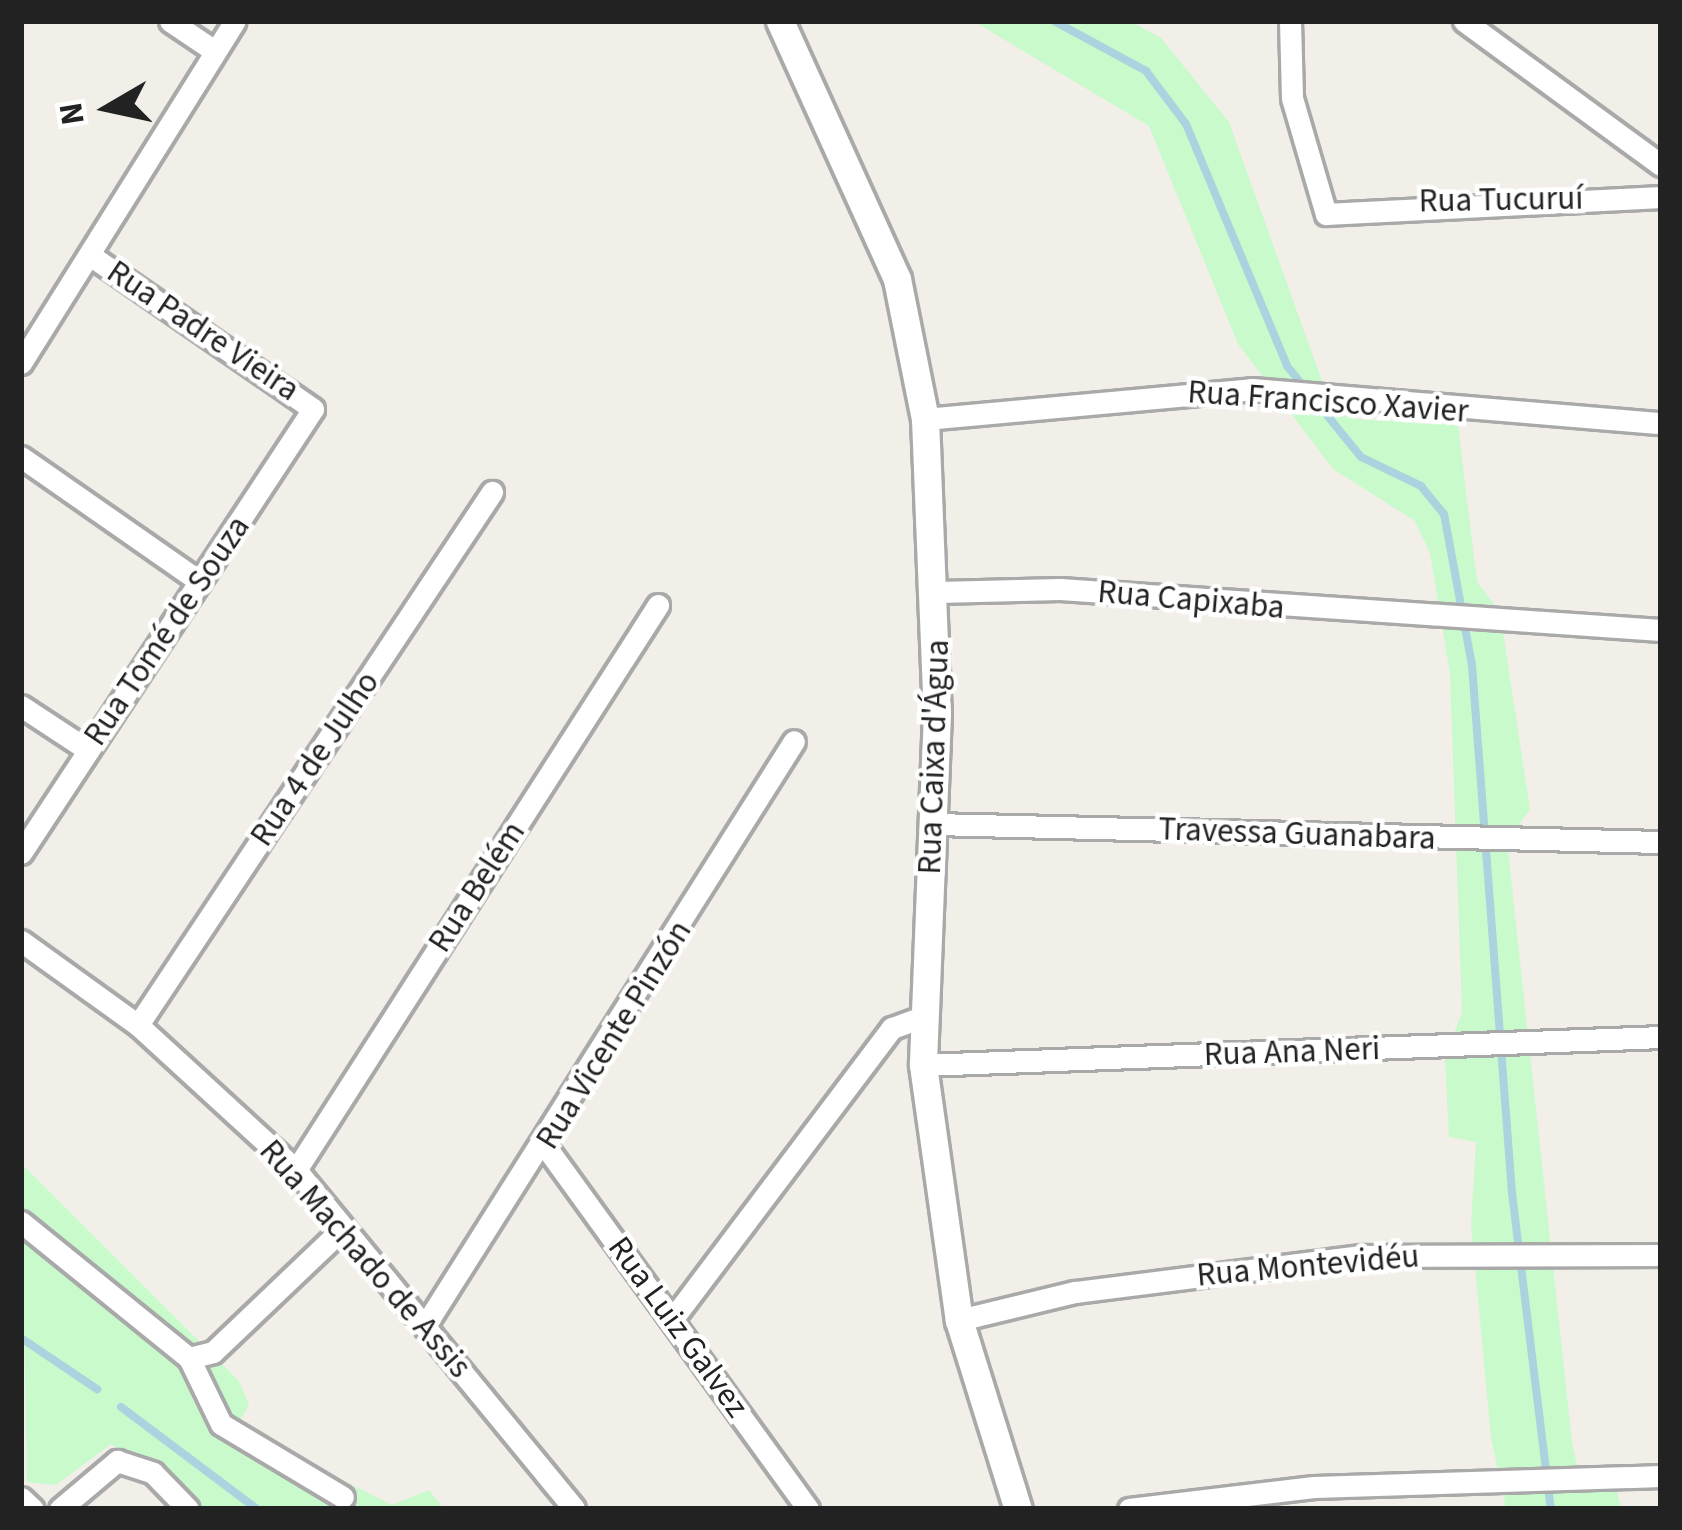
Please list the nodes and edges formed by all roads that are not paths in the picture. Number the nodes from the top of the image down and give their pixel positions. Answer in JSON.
{"nodes":[{"id":1,"x":170,"y":21,"type":"edge"},
{"id":2,"x":235,"y":21,"type":"edge"},
{"id":3,"x":780,"y":21,"type":"edge"},
{"id":4,"x":1290,"y":21,"type":"edge"},
{"id":5,"x":1464,"y":21,"type":"edge"},
{"id":6,"x":214,"y":50,"type":"junction"},
{"id":7,"x":1661,"y":165,"type":"edge"},
{"id":8,"x":1661,"y":196,"type":"edge"},
{"id":9,"x":90,"y":255,"type":"junction"},
{"id":10,"x":21,"y":363,"type":"edge"},
{"id":11,"x":313,"y":409,"type":"joint"},
{"id":12,"x":925,"y":419,"type":"junction"},
{"id":13,"x":1661,"y":423,"type":"edge"},
{"id":14,"x":21,"y":457,"type":"edge"},
{"id":15,"x":492,"y":492,"type":"dead end"},
{"id":16,"x":200,"y":582,"type":"junction"},
{"id":17,"x":937,"y":592,"type":"junction"},
{"id":18,"x":658,"y":605,"type":"dead end"},
{"id":19,"x":1661,"y":630,"type":"edge"},
{"id":20,"x":21,"y":706,"type":"edge"},
{"id":21,"x":794,"y":742,"type":"dead end"},
{"id":22,"x":88,"y":751,"type":"junction"},
{"id":23,"x":934,"y":824,"type":"junction"},
{"id":24,"x":1661,"y":842,"type":"edge"},
{"id":25,"x":21,"y":853,"type":"edge"},
{"id":26,"x":21,"y":941,"type":"edge"},
{"id":27,"x":923,"y":1017,"type":"junction"},
{"id":28,"x":138,"y":1025,"type":"junction"},
{"id":29,"x":1661,"y":1037,"type":"edge"},
{"id":30,"x":923,"y":1065,"type":"junction"},
{"id":31,"x":546,"y":1147,"type":"junction"},
{"id":32,"x":296,"y":1170,"type":"junction"},
{"id":33,"x":21,"y":1222,"type":"edge"},
{"id":34,"x":343,"y":1228,"type":"junction"},
{"id":35,"x":1661,"y":1255,"type":"edge"},
{"id":36,"x":674,"y":1317,"type":"junction"},
{"id":37,"x":958,"y":1320,"type":"junction"},
{"id":38,"x":426,"y":1324,"type":"junction"},
{"id":39,"x":189,"y":1358,"type":"junction"},
{"id":40,"x":1661,"y":1476,"type":"edge"},
{"id":41,"x":343,"y":1497,"type":"dead end"},
{"id":42,"x":21,"y":1498,"type":"edge"},
{"id":43,"x":33,"y":1509,"type":"edge"},
{"id":44,"x":60,"y":1509,"type":"edge"},
{"id":45,"x":188,"y":1509,"type":"edge"},
{"id":46,"x":574,"y":1509,"type":"edge"},
{"id":47,"x":808,"y":1509,"type":"edge"},
{"id":48,"x":1018,"y":1509,"type":"edge"},
{"id":49,"x":1129,"y":1509,"type":"edge"}],
"edges":[{"from":1,"to":6,"type":"street"},
{"from":2,"to":6,"type":"street"},
{"from":3,"to":12,"type":"street","name":"Rua Caixa d'Água"},
{"from":4,"to":8,"type":"street","name":"Rua Tucuruí"},
{"from":5,"to":7,"type":"street"},
{"from":6,"to":9,"type":"street"},
{"from":9,"to":10,"type":"street"},
{"from":9,"to":11,"type":"street","name":"Rua Padre Vieira"},
{"from":11,"to":16,"type":"street","name":"Rua Tomé de Souza"},
{"from":12,"to":13,"type":"street","name":"Rua Francisco Xavier"},
{"from":12,"to":17,"type":"street","name":"Rua Caixa d'Água"},
{"from":14,"to":16,"type":"street"},
{"from":15,"to":28,"type":"street","name":"Rua 4 de Julho"},
{"from":16,"to":22,"type":"street","name":"Rua Tomé de Souza"},
{"from":17,"to":19,"type":"street","name":"Rua Capixaba"},
{"from":17,"to":23,"type":"street","name":"Rua Caixa d'Água"},
{"from":18,"to":32,"type":"street","name":"Rua Belém"},
{"from":20,"to":22,"type":"street"},
{"from":21,"to":31,"type":"street","name":"Rua Vicente Pinzón"},
{"from":22,"to":25,"type":"street","name":"Rua Tomé de Souza"},
{"from":23,"to":24,"type":"street","name":"Travessa Guanabara"},
{"from":23,"to":27,"type":"street","name":"Rua Caixa d'Água"},
{"from":26,"to":28,"type":"street","name":"Rua Machado de Assis"},
{"from":27,"to":30,"type":"street","name":"Rua Caixa d'Água"},
{"from":27,"to":36,"type":"street"},
{"from":28,"to":32,"type":"street","name":"Rua Machado de Assis"},
{"from":29,"to":30,"type":"street","name":"Rua Ana Neri"},
{"from":30,"to":37,"type":"street","name":"Rua Caixa d'Água"},
{"from":31,"to":36,"type":"street","name":"Rua Luiz Galvez"},
{"from":31,"to":38,"type":"street","name":"Rua Vicente Pinzón"},
{"from":32,"to":34,"type":"street","name":"Rua Machado de Assis"},
{"from":33,"to":39,"type":"street"},
{"from":34,"to":38,"type":"street","name":"Rua Machado de Assis"},
{"from":34,"to":39,"type":"street"},
{"from":35,"to":37,"type":"street","name":"Rua Montevidéu"},
{"from":36,"to":47,"type":"street","name":"Rua Luiz Galvez"},
{"from":37,"to":48,"type":"street","name":"Rua Caixa d'Água"},
{"from":38,"to":46,"type":"street","name":"Rua Machado de Assis"},
{"from":39,"to":41,"type":"street"},
{"from":40,"to":49,"type":"street"},
{"from":42,"to":43,"type":"street"},
{"from":44,"to":45,"type":"street"}]}
